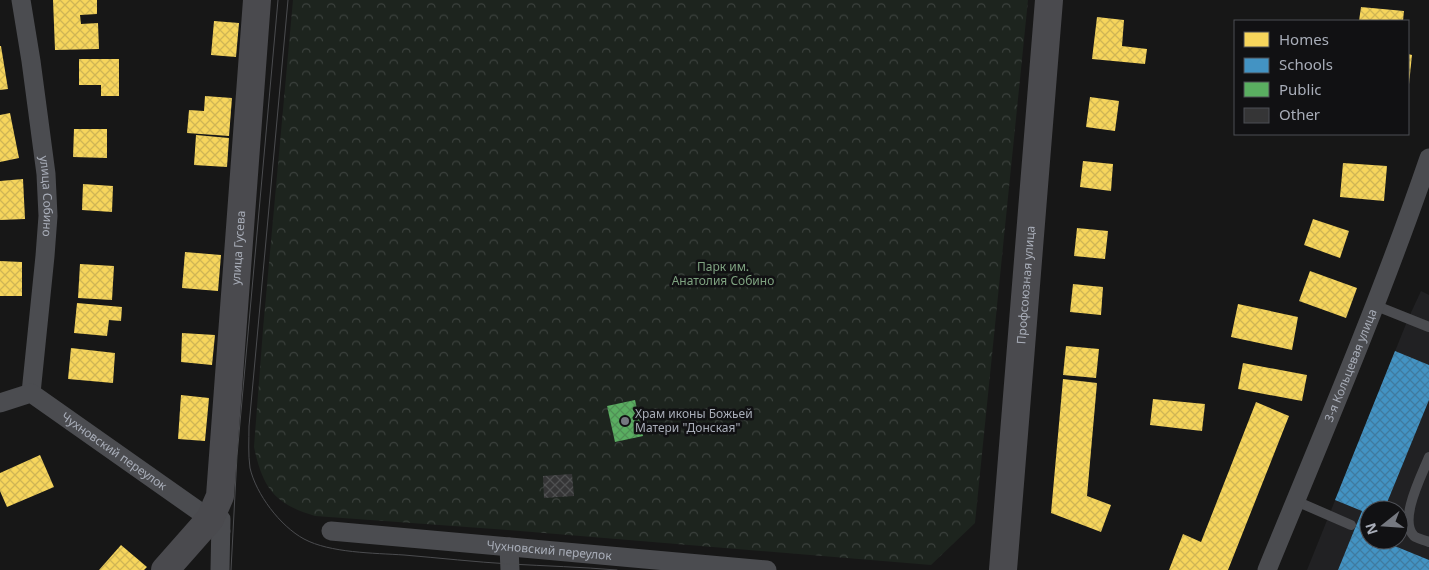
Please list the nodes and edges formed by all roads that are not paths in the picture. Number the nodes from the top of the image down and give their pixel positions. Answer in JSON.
{"nodes":[{"id":1,"x":21,"y":0,"type":"edge"},
{"id":2,"x":257,"y":0,"type":"edge"},
{"id":3,"x":1049,"y":0,"type":"edge"},
{"id":4,"x":1429,"y":158,"type":"edge"},
{"id":5,"x":1374,"y":305,"type":"junction"},
{"id":6,"x":1429,"y":327,"type":"edge"},
{"id":7,"x":31,"y":393,"type":"junction"},
{"id":8,"x":0,"y":404,"type":"edge"},
{"id":9,"x":1429,"y":457,"type":"edge"},
{"id":10,"x":1296,"y":502,"type":"junction"},
{"id":11,"x":217,"y":515,"type":"junction"},
{"id":12,"x":1350,"y":525,"type":"dead end"},
{"id":13,"x":331,"y":531,"type":"dead end"},
{"id":14,"x":1429,"y":542,"type":"edge"},
{"id":15,"x":509,"y":547,"type":"junction"},
{"id":16,"x":166,"y":570,"type":"edge"},
{"id":17,"x":220,"y":570,"type":"edge"},
{"id":18,"x":510,"y":570,"type":"edge"},
{"id":19,"x":767,"y":570,"type":"edge"},
{"id":20,"x":1003,"y":570,"type":"edge"},
{"id":21,"x":1268,"y":570,"type":"edge"}],
"edges":[{"from":1,"to":7,"type":"street","name":"улица Собино"},
{"from":2,"to":11,"type":"main road","name":"улица Гусева"},
{"from":3,"to":20,"type":"main road","name":"Профсоюзная улица"},
{"from":4,"to":5,"type":"street","name":"3-я Кольцевая улица"},
{"from":5,"to":6,"type":"lane"},
{"from":5,"to":10,"type":"street","name":"3-я Кольцевая улица"},
{"from":7,"to":8,"type":"street"},
{"from":7,"to":11,"type":"street","name":"Чухновский переулок"},
{"from":9,"to":14,"type":"lane"},
{"from":10,"to":12,"type":"lane"},
{"from":10,"to":21,"type":"street","name":"3-я Кольцевая улица"},
{"from":11,"to":16,"type":"main road"},
{"from":11,"to":17,"type":"street","name":"улица Гусева"},
{"from":13,"to":15,"type":"street","name":"Чухновский переулок"},
{"from":15,"to":18,"type":"street"},
{"from":15,"to":19,"type":"street","name":"Чухновский переулок"}]}
